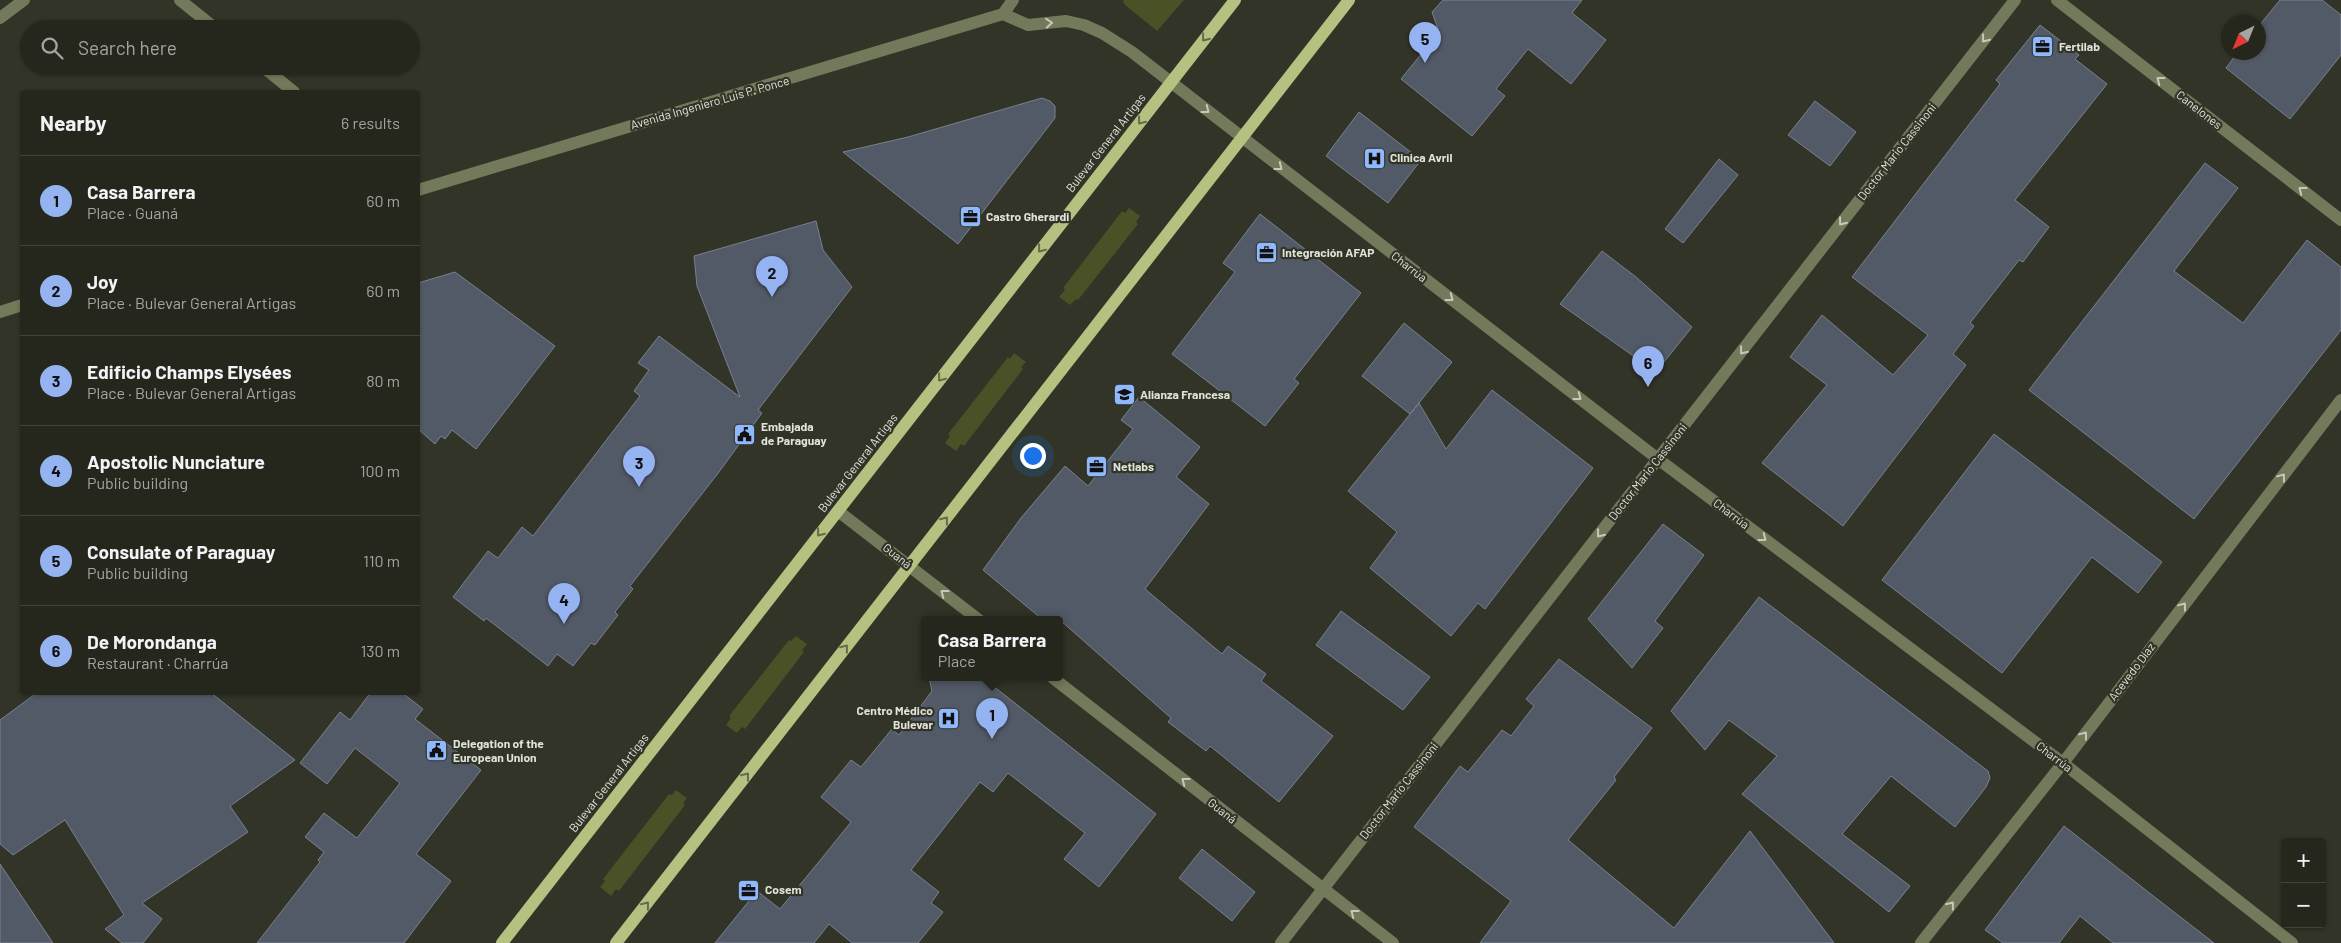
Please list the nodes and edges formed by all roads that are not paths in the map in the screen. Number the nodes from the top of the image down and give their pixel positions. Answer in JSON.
{"nodes":[{"id":1,"x":24,"y":0,"type":"edge"},
{"id":2,"x":180,"y":0,"type":"edge"},
{"id":3,"x":1013,"y":0,"type":"edge"},
{"id":4,"x":1235,"y":0,"type":"edge"},
{"id":5,"x":1349,"y":0,"type":"edge"},
{"id":6,"x":2015,"y":0,"type":"edge"},
{"id":7,"x":2057,"y":0,"type":"edge"},
{"id":8,"x":1003,"y":14,"type":"junction"},
{"id":9,"x":0,"y":18,"type":"edge"},
{"id":10,"x":205,"y":20,"type":"edge"},
{"id":11,"x":273,"y":75,"type":"edge"},
{"id":12,"x":1171,"y":82,"type":"junction"},
{"id":13,"x":292,"y":90,"type":"edge"},
{"id":14,"x":1241,"y":137,"type":"junction"},
{"id":15,"x":420,"y":189,"type":"edge"},
{"id":16,"x":2341,"y":220,"type":"edge"},
{"id":17,"x":20,"y":306,"type":"edge"},
{"id":18,"x":0,"y":312,"type":"edge"},
{"id":19,"x":2341,"y":400,"type":"edge"},
{"id":20,"x":1658,"y":459,"type":"junction"},
{"id":21,"x":838,"y":511,"type":"junction"},
{"id":22,"x":909,"y":566,"type":"junction"},
{"id":23,"x":974,"y":616,"type":"edge"},
{"id":24,"x":1057,"y":681,"type":"edge"},
{"id":25,"x":2063,"y":763,"type":"junction"},
{"id":26,"x":1323,"y":889,"type":"junction"},
{"id":27,"x":502,"y":943,"type":"edge"},
{"id":28,"x":616,"y":943,"type":"edge"},
{"id":29,"x":1281,"y":943,"type":"edge"},
{"id":30,"x":1393,"y":943,"type":"edge"},
{"id":31,"x":1921,"y":943,"type":"edge"},
{"id":32,"x":2292,"y":943,"type":"edge"}],
"edges":[{"from":1,"to":9,"type":"street"},
{"from":2,"to":10,"type":"street"},
{"from":3,"to":8,"type":"street"},
{"from":4,"to":12,"type":"main road","name":"Bulevar General Artigas","one_way":true},
{"from":5,"to":14,"type":"main road"},
{"from":6,"to":20,"type":"street","name":"Doctor Mario Cassinoni","one_way":true},
{"from":16,"to":7,"type":"street","name":"Canelones","one_way":true},
{"from":8,"to":12,"type":"street","one_way":true},
{"from":8,"to":15,"type":"street","name":"Avenida Ingeniero Luis P. Ponce"},
{"from":11,"to":13,"type":"street"},
{"from":12,"to":14,"type":"street","name":"Charrúa","one_way":true},
{"from":12,"to":21,"type":"main road","name":"Bulevar General Artigas","one_way":true},
{"from":14,"to":20,"type":"street","name":"Charrúa","one_way":true},
{"from":22,"to":14,"type":"main road","one_way":true},
{"from":17,"to":18,"type":"street"},
{"from":25,"to":19,"type":"street","name":"Acevedo Díaz","one_way":true},
{"from":20,"to":25,"type":"street","name":"Charrúa","one_way":true},
{"from":20,"to":26,"type":"street","name":"Doctor Mario Cassinoni","one_way":true},
{"from":21,"to":22,"type":"street","name":"Guaná"},
{"from":21,"to":27,"type":"main road","name":"Bulevar General Artigas","one_way":true},
{"from":23,"to":22,"type":"street","name":"Guaná","one_way":true},
{"from":28,"to":22,"type":"main road","one_way":true},
{"from":26,"to":24,"type":"street","name":"Guaná","one_way":true},
{"from":31,"to":25,"type":"street","name":"Acevedo Díaz","one_way":true},
{"from":25,"to":32,"type":"street","name":"Charrúa"},
{"from":26,"to":29,"type":"street","name":"Doctor Mario Cassinoni"},
{"from":30,"to":26,"type":"street","name":"Guaná","one_way":true}]}
